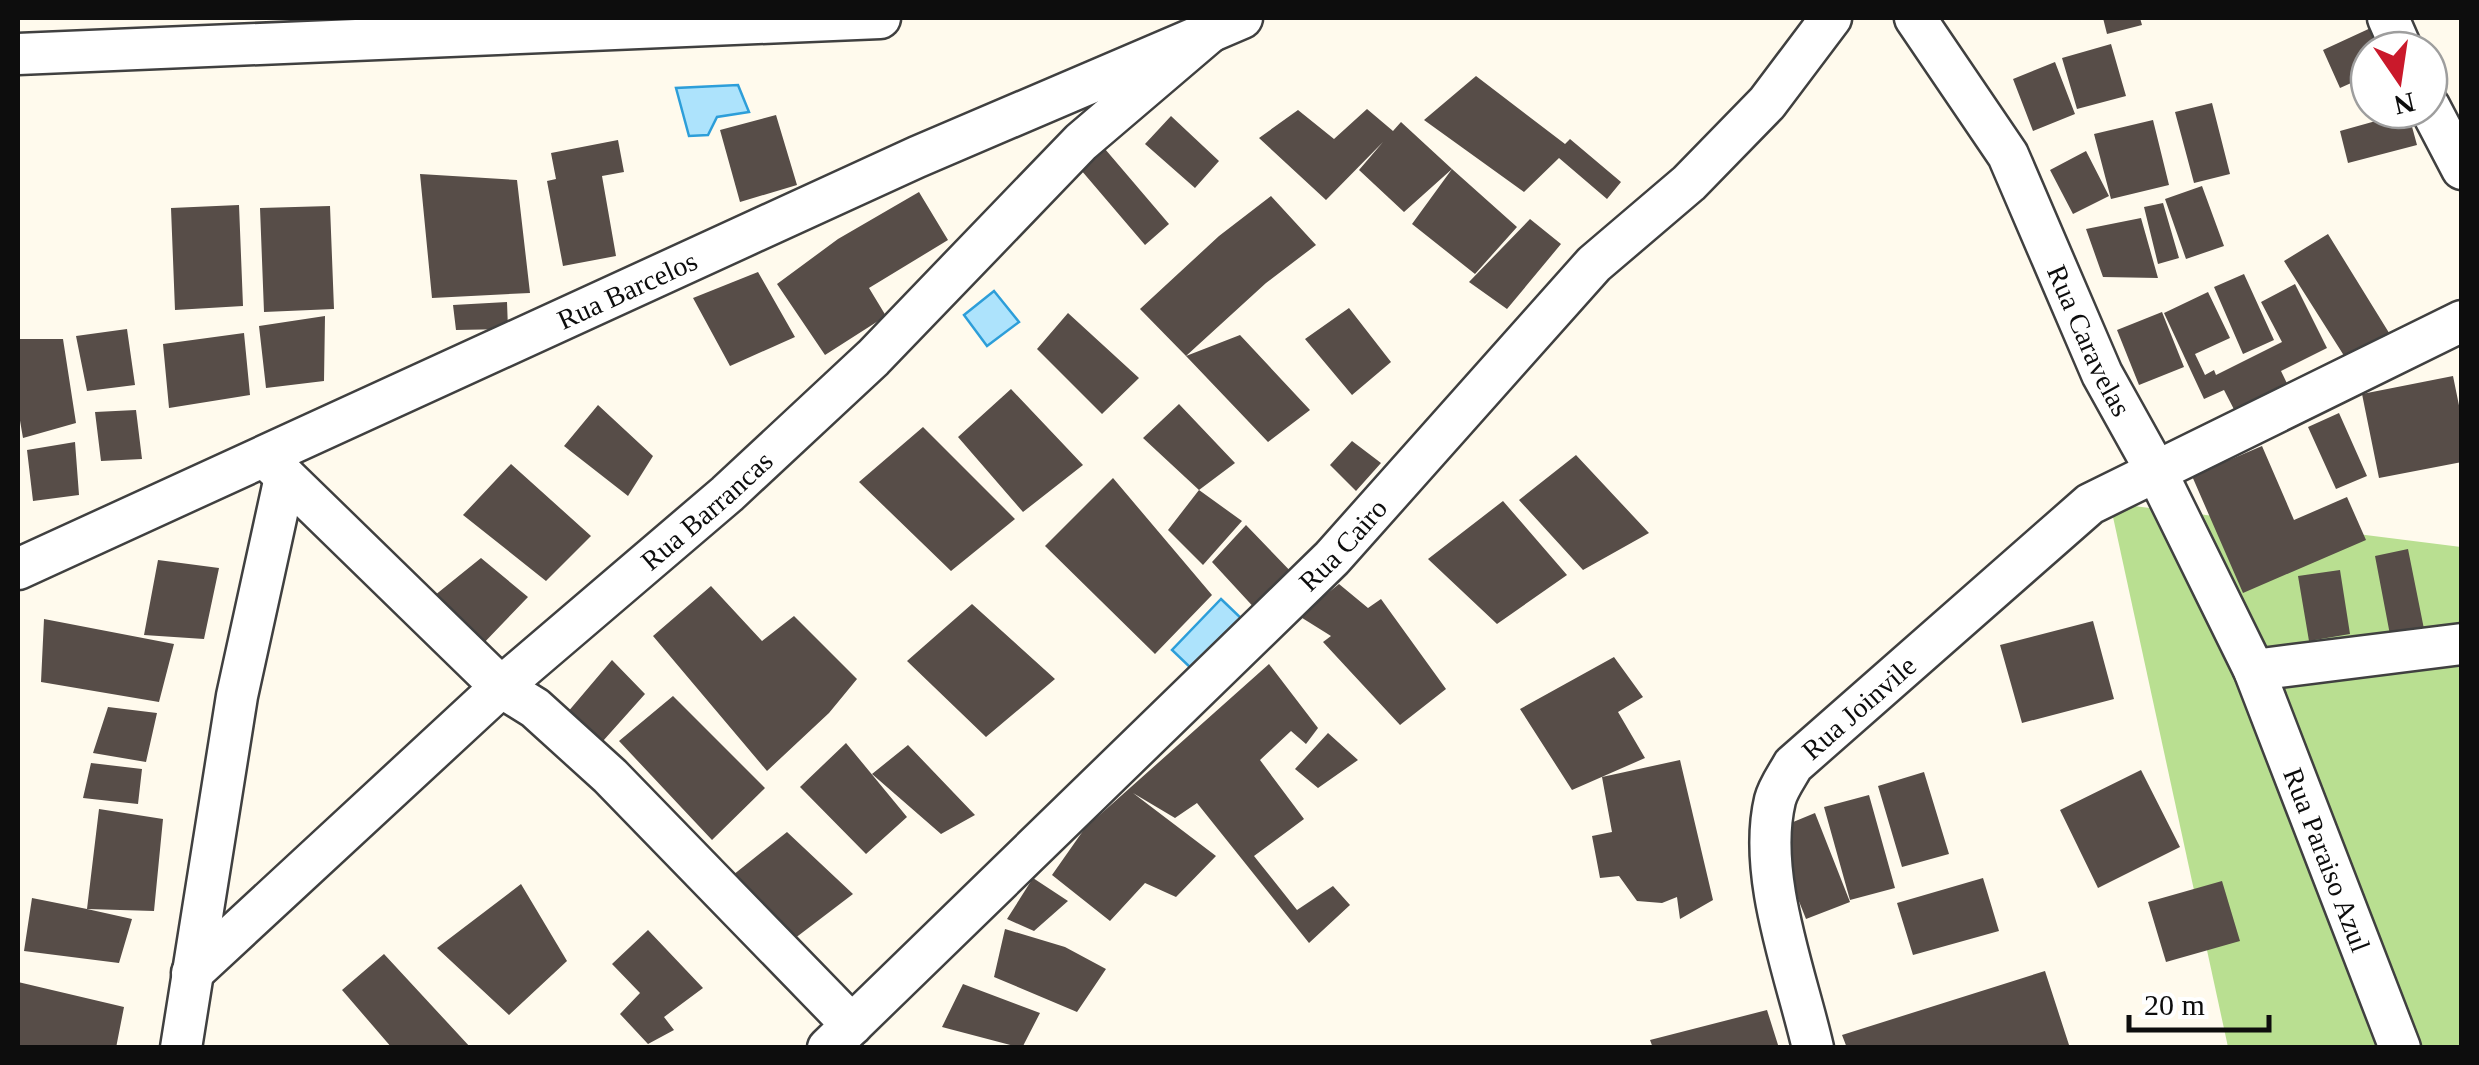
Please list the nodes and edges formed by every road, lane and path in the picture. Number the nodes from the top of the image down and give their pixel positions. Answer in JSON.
{"nodes":[{"id":1,"x":880,"y":18,"type":"edge"},
{"id":2,"x":1831,"y":18,"type":"edge"},
{"id":3,"x":1915,"y":18,"type":"edge"},
{"id":4,"x":1226,"y":25,"type":"edge"},
{"id":5,"x":18,"y":54,"type":"edge"},
{"id":6,"x":2442,"y":130,"type":"edge"},
{"id":7,"x":2462,"y":169,"type":"edge"},
{"id":8,"x":2462,"y":321,"type":"edge"},
{"id":9,"x":275,"y":467,"type":"junction"},
{"id":10,"x":2156,"y":471,"type":"junction"},
{"id":11,"x":18,"y":569,"type":"edge"},
{"id":12,"x":2462,"y":644,"type":"edge"},
{"id":13,"x":2254,"y":670,"type":"junction"},
{"id":14,"x":501,"y":687,"type":"junction"},
{"id":15,"x":192,"y":974,"type":"junction"},
{"id":16,"x":840,"y":1036,"type":"edge"},
{"id":17,"x":181,"y":1048,"type":"edge"},
{"id":18,"x":1814,"y":1048,"type":"edge"},
{"id":19,"x":2400,"y":1048,"type":"edge"}],
"edges":[{"from":1,"to":5,"type":"street"},
{"from":2,"to":16,"type":"street","name":"Rua Cairo"},
{"from":3,"to":10,"type":"street","name":"Rua Caravelas"},
{"from":4,"to":9,"type":"street","name":"Rua Barcelos"},
{"from":4,"to":14,"type":"street","name":"Rua Barrancas"},
{"from":6,"to":7,"type":"street"},
{"from":8,"to":10,"type":"street","name":"Rua Joinvile"},
{"from":9,"to":11,"type":"street","name":"Rua Barcelos"},
{"from":9,"to":14,"type":"street"},
{"from":9,"to":15,"type":"street"},
{"from":10,"to":13,"type":"street","name":"Rua Caravelas"},
{"from":10,"to":18,"type":"street","name":"Rua Joinvile"},
{"from":12,"to":13,"type":"street"},
{"from":13,"to":19,"type":"street","name":"Rua Paraiso Azul"},
{"from":14,"to":15,"type":"street","name":"Rua Barrancas"},
{"from":14,"to":16,"type":"street"},
{"from":15,"to":17,"type":"street"}]}
